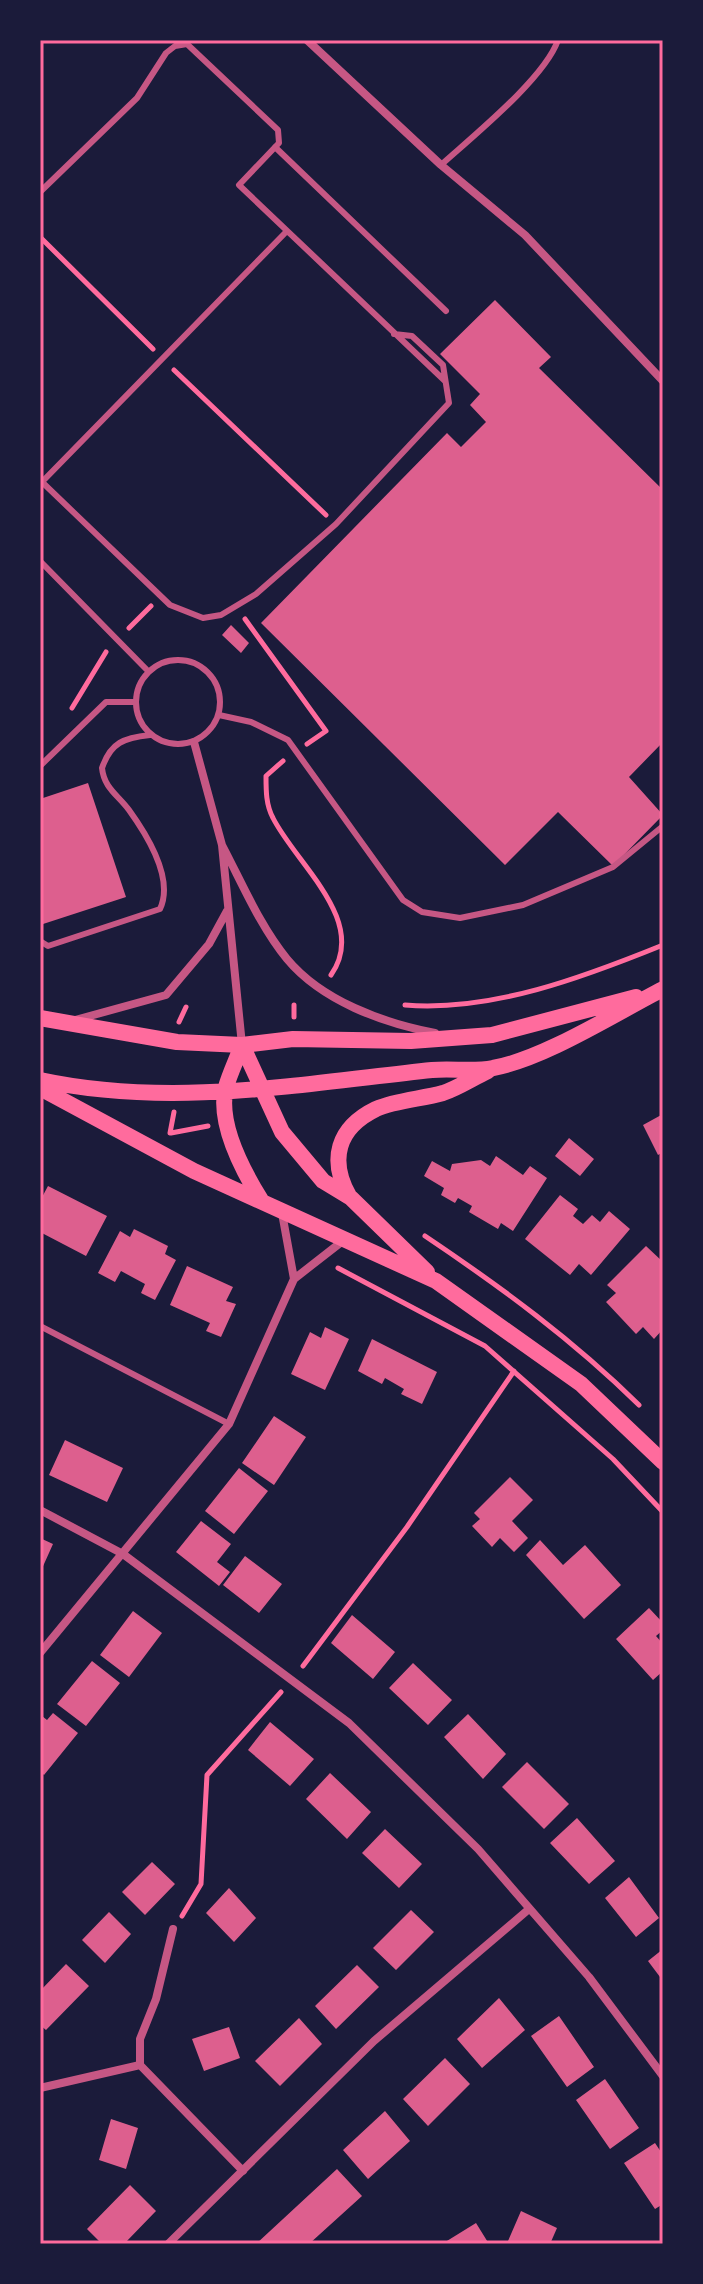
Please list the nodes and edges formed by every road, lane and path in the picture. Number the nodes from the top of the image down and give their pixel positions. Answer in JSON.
{"nodes":[{"id":1,"x":307,"y":40,"type":"edge"},
{"id":2,"x":558,"y":40,"type":"edge"},
{"id":3,"x":275,"y":147,"type":"junction"},
{"id":4,"x":441,"y":165,"type":"junction"},
{"id":5,"x":40,"y":192,"type":"edge"},
{"id":6,"x":286,"y":232,"type":"junction"},
{"id":7,"x":40,"y":237,"type":"edge"},
{"id":8,"x":446,"y":311,"type":"dead end"},
{"id":9,"x":164,"y":360,"type":"junction"},
{"id":10,"x":663,"y":381,"type":"edge"},
{"id":11,"x":41,"y":483,"type":"edge"},
{"id":12,"x":336,"y":524,"type":"junction"},
{"id":13,"x":40,"y":561,"type":"edge"},
{"id":14,"x":161,"y":596,"type":"junction"},
{"id":15,"x":129,"y":628,"type":"dead end"},
{"id":16,"x":106,"y":652,"type":"dead end"},
{"id":17,"x":148,"y":671,"type":"junction"},
{"id":18,"x":135,"y":702,"type":"junction"},
{"id":19,"x":70,"y":712,"type":"dead end"},
{"id":20,"x":219,"y":715,"type":"junction"},
{"id":21,"x":150,"y":735,"type":"junction"},
{"id":22,"x":194,"y":742,"type":"junction"},
{"id":23,"x":40,"y":766,"type":"edge"},
{"id":24,"x":663,"y":826,"type":"edge"},
{"id":25,"x":222,"y":845,"type":"junction"},
{"id":26,"x":227,"y":910,"type":"junction"},
{"id":27,"x":40,"y":941,"type":"edge"},
{"id":28,"x":663,"y":945,"type":"edge"},
{"id":29,"x":48,"y":946,"type":"junction"},
{"id":30,"x":40,"y":949,"type":"edge"},
{"id":31,"x":662,"y":990,"type":"edge"},
{"id":32,"x":390,"y":1002,"type":"dead end"},
{"id":33,"x":40,"y":1018,"type":"edge"},
{"id":34,"x":71,"y":1021,"type":"junction"},
{"id":35,"x":460,"y":1038,"type":"junction"},
{"id":36,"x":242,"y":1045,"type":"junction"},
{"id":37,"x":493,"y":1068,"type":"junction"},
{"id":38,"x":40,"y":1080,"type":"edge"},
{"id":39,"x":40,"y":1088,"type":"edge"},
{"id":40,"x":225,"y":1090,"type":"junction"},
{"id":41,"x":264,"y":1091,"type":"junction"},
{"id":42,"x":351,"y":1198,"type":"junction"},
{"id":43,"x":262,"y":1200,"type":"junction"},
{"id":44,"x":282,"y":1212,"type":"junction"},
{"id":45,"x":421,"y":1233,"type":"dead end"},
{"id":46,"x":344,"y":1239,"type":"junction"},
{"id":47,"x":312,"y":1263,"type":"junction"},
{"id":48,"x":294,"y":1279,"type":"junction"},
{"id":49,"x":436,"y":1281,"type":"junction"},
{"id":50,"x":40,"y":1326,"type":"edge"},
{"id":51,"x":514,"y":1371,"type":"junction"},
{"id":52,"x":641,"y":1407,"type":"dead end"},
{"id":53,"x":229,"y":1424,"type":"junction"},
{"id":54,"x":663,"y":1462,"type":"edge"},
{"id":55,"x":40,"y":1510,"type":"edge"},
{"id":56,"x":663,"y":1512,"type":"edge"},
{"id":57,"x":123,"y":1554,"type":"junction"},
{"id":58,"x":40,"y":1653,"type":"edge"},
{"id":59,"x":292,"y":1679,"type":"junction"},
{"id":60,"x":529,"y":1909,"type":"junction"},
{"id":61,"x":173,"y":1929,"type":"joint"},
{"id":62,"x":140,"y":2065,"type":"junction"},
{"id":63,"x":663,"y":2076,"type":"edge"},
{"id":64,"x":40,"y":2088,"type":"edge"},
{"id":65,"x":243,"y":2171,"type":"junction"},
{"id":66,"x":168,"y":2244,"type":"edge"}],
"edges":[{"from":1,"to":4,"type":"street"},
{"from":2,"to":4,"type":"lane"},
{"from":3,"to":5,"type":"lane"},
{"from":3,"to":6,"type":"lane"},
{"from":3,"to":8,"type":"lane"},
{"from":4,"to":10,"type":"street"},
{"from":6,"to":9,"type":"lane"},
{"from":6,"to":12,"type":"lane"},
{"from":7,"to":9,"type":"path"},
{"from":9,"to":11,"type":"lane"},
{"from":9,"to":12,"type":"path"},
{"from":11,"to":14,"type":"lane"},
{"from":12,"to":14,"type":"lane"},
{"from":13,"to":17,"type":"lane"},
{"from":14,"to":15,"type":"path"},
{"from":16,"to":19,"type":"path"},
{"from":17,"to":18,"type":"lane"},
{"from":17,"to":20,"type":"lane"},
{"from":18,"to":21,"type":"lane"},
{"from":18,"to":23,"type":"lane"},
{"from":20,"to":22,"type":"lane"},
{"from":20,"to":24,"type":"lane"},
{"from":21,"to":22,"type":"lane"},
{"from":21,"to":29,"type":"lane"},
{"from":22,"to":25,"type":"street"},
{"from":25,"to":26,"type":"street"},
{"from":25,"to":35,"type":"street"},
{"from":26,"to":34,"type":"street"},
{"from":26,"to":36,"type":"street"},
{"from":27,"to":29,"type":"lane"},
{"from":28,"to":32,"type":"path"},
{"from":29,"to":30,"type":"lane"},
{"from":31,"to":35,"type":"main road"},
{"from":31,"to":37,"type":"main road"},
{"from":33,"to":34,"type":"main road"},
{"from":34,"to":36,"type":"main road"},
{"from":35,"to":36,"type":"main road"},
{"from":36,"to":40,"type":"main road"},
{"from":36,"to":41,"type":"main road"},
{"from":37,"to":41,"type":"main road"},
{"from":37,"to":42,"type":"main road"},
{"from":38,"to":40,"type":"main road"},
{"from":39,"to":43,"type":"main road"},
{"from":40,"to":41,"type":"main road"},
{"from":40,"to":43,"type":"main road"},
{"from":41,"to":42,"type":"main road"},
{"from":42,"to":49,"type":"main road"},
{"from":43,"to":44,"type":"main road"},
{"from":44,"to":46,"type":"main road"},
{"from":44,"to":48,"type":"street"},
{"from":45,"to":52,"type":"path"},
{"from":46,"to":47,"type":"street"},
{"from":46,"to":49,"type":"main road"},
{"from":47,"to":48,"type":"street"},
{"from":47,"to":51,"type":"path"},
{"from":48,"to":53,"type":"street"},
{"from":49,"to":54,"type":"main road"},
{"from":50,"to":53,"type":"lane"},
{"from":51,"to":56,"type":"path"},
{"from":51,"to":59,"type":"path"},
{"from":53,"to":57,"type":"street"},
{"from":55,"to":57,"type":"street"},
{"from":57,"to":58,"type":"street"},
{"from":57,"to":59,"type":"street"},
{"from":59,"to":60,"type":"street"},
{"from":59,"to":61,"type":"path"},
{"from":60,"to":63,"type":"street"},
{"from":60,"to":65,"type":"street"},
{"from":61,"to":62,"type":"street"},
{"from":62,"to":64,"type":"street"},
{"from":62,"to":65,"type":"street"},
{"from":65,"to":66,"type":"street"}]}
